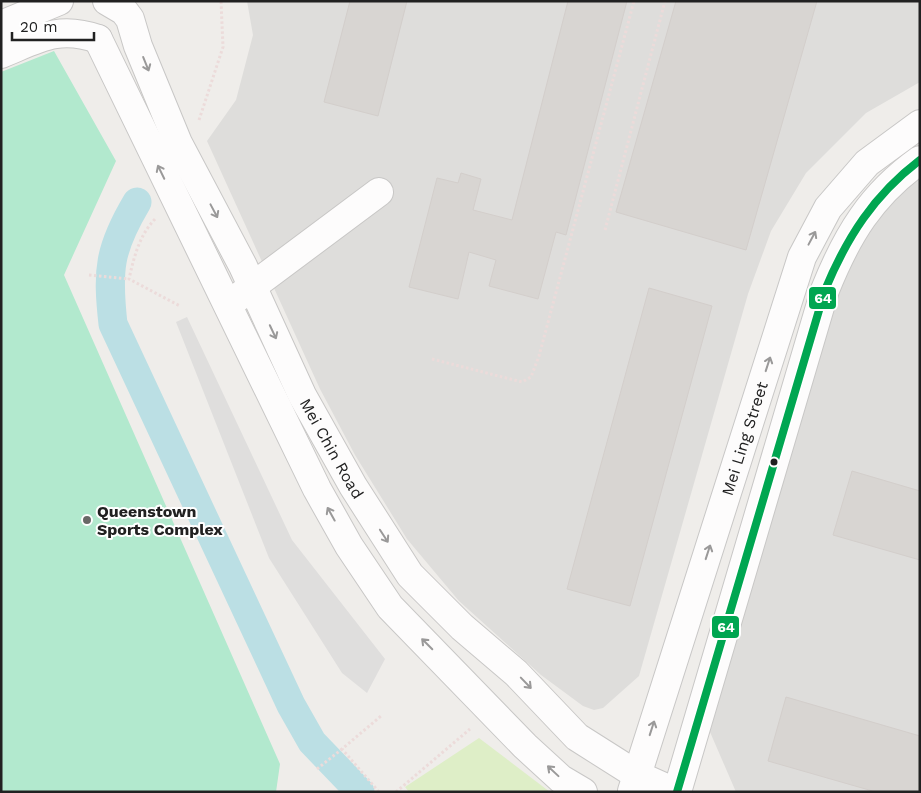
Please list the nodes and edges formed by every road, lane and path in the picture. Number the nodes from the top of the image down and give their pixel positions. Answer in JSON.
{"nodes":[{"id":1,"x":58,"y":1,"type":"edge"},
{"id":2,"x":221,"y":1,"type":"edge"},
{"id":3,"x":634,"y":1,"type":"edge"},
{"id":4,"x":665,"y":1,"type":"edge"},
{"id":5,"x":117,"y":3,"type":"edge"},
{"id":6,"x":1,"y":25,"type":"edge"},
{"id":7,"x":98,"y":40,"type":"junction"},
{"id":8,"x":1,"y":54,"type":"edge"},
{"id":9,"x":198,"y":121,"type":"dead end"},
{"id":10,"x":920,"y":124,"type":"edge"},
{"id":11,"x":920,"y":160,"type":"edge"},
{"id":12,"x":380,"y":192,"type":"dead end"},
{"id":13,"x":159,"y":215,"type":"dead end"},
{"id":14,"x":605,"y":230,"type":"dead end"},
{"id":15,"x":89,"y":274,"type":"dead end"},
{"id":16,"x":129,"y":280,"type":"junction"},
{"id":17,"x":252,"y":288,"type":"junction"},
{"id":18,"x":227,"y":304,"type":"junction"},
{"id":19,"x":180,"y":306,"type":"dead end"},
{"id":20,"x":432,"y":359,"type":"dead end"},
{"id":21,"x":491,"y":710,"type":"junction"},
{"id":22,"x":381,"y":716,"type":"dead end"},
{"id":23,"x":342,"y":749,"type":"junction"},
{"id":24,"x":317,"y":769,"type":"dead end"},
{"id":25,"x":635,"y":783,"type":"edge"},
{"id":26,"x":379,"y":792,"type":"edge"},
{"id":27,"x":396,"y":792,"type":"edge"},
{"id":28,"x":583,"y":792,"type":"edge"},
{"id":29,"x":676,"y":792,"type":"edge"}],
"edges":[{"from":1,"to":6,"type":"street"},
{"from":2,"to":9,"type":"path"},
{"from":3,"to":20,"type":"path"},
{"from":4,"to":14,"type":"path"},
{"from":5,"to":7,"type":"street"},
{"from":5,"to":17,"type":"street","name":"Mei Chin Road","one_way":true},
{"from":7,"to":8,"type":"street"},
{"from":18,"to":7,"type":"street","name":"Mei Chin Road","one_way":true},
{"from":25,"to":10,"type":"street","name":"Mei Ling Street","one_way":true},
{"from":11,"to":29,"type":"street","name":"Mei Ling Street"},
{"from":12,"to":17,"type":"street"},
{"from":13,"to":16,"type":"path"},
{"from":15,"to":16,"type":"path"},
{"from":16,"to":19,"type":"path"},
{"from":17,"to":18,"type":"street"},
{"from":17,"to":25,"type":"street","name":"Mei Chin Road","one_way":true},
{"from":21,"to":18,"type":"street","name":"Mei Chin Road","one_way":true},
{"from":21,"to":27,"type":"path"},
{"from":28,"to":21,"type":"street","name":"Mei Chin Road","one_way":true},
{"from":22,"to":23,"type":"path"},
{"from":23,"to":24,"type":"path"},
{"from":23,"to":26,"type":"path"},
{"from":25,"to":29,"type":"street","name":"Mei Chin Road"}]}
